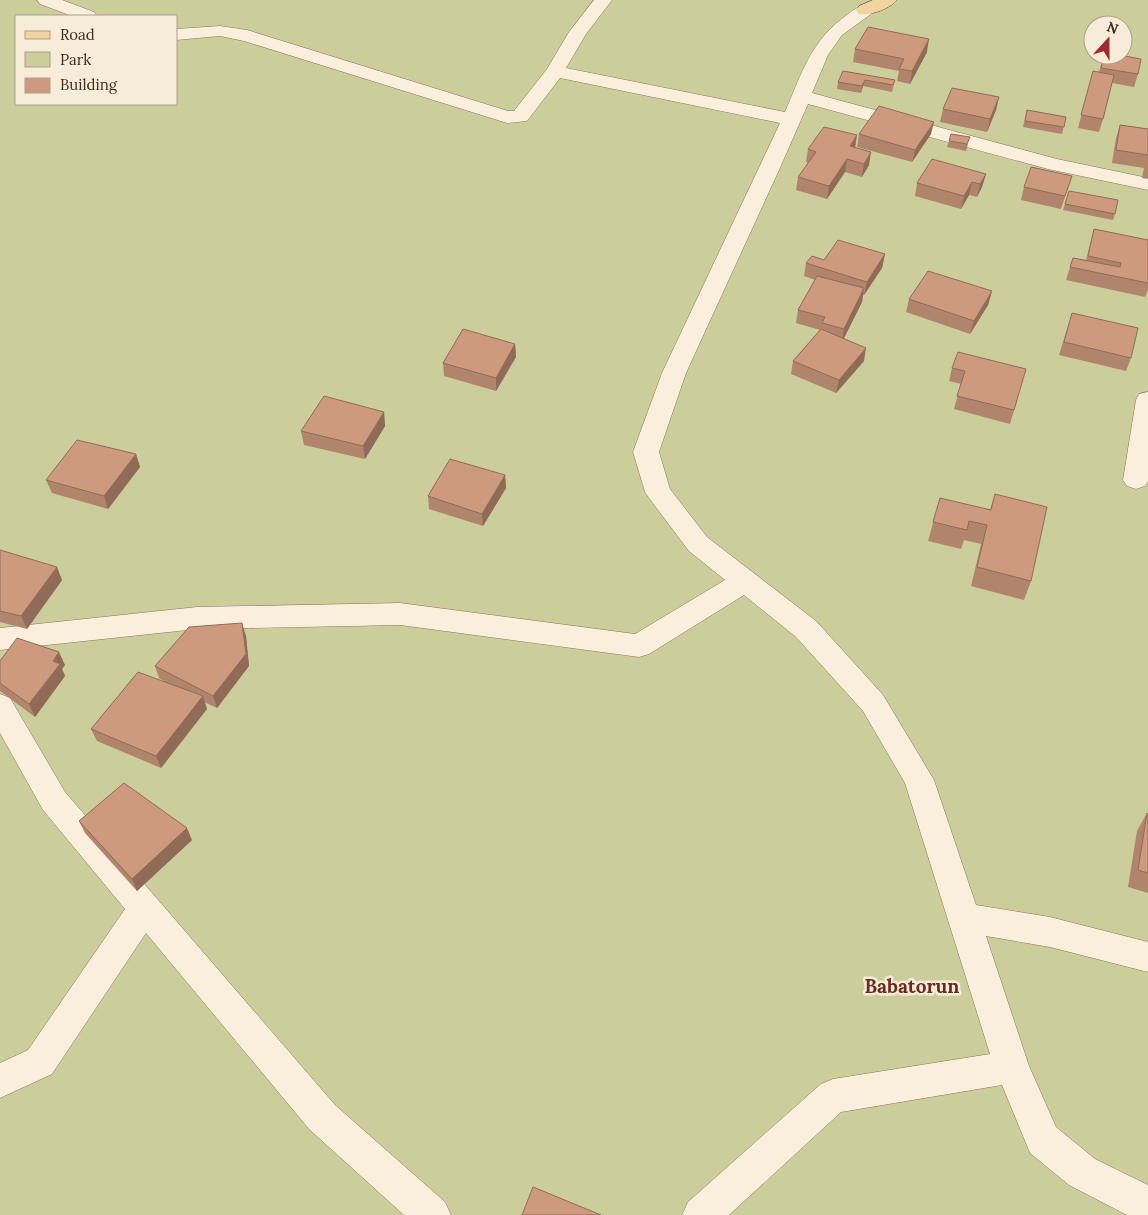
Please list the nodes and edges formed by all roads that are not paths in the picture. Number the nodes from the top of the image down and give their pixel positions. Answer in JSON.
{"nodes":[{"id":1,"x":46,"y":0,"type":"edge"},
{"id":2,"x":603,"y":0,"type":"edge"},
{"id":3,"x":876,"y":5,"type":"edge"},
{"id":4,"x":85,"y":15,"type":"edge"},
{"id":5,"x":178,"y":35,"type":"edge"},
{"id":6,"x":555,"y":71,"type":"junction"},
{"id":7,"x":796,"y":107,"type":"junction"},
{"id":8,"x":1148,"y":184,"type":"edge"},
{"id":9,"x":1148,"y":400,"type":"edge"},
{"id":10,"x":1136,"y":480,"type":"dead end"},
{"id":11,"x":745,"y":581,"type":"junction"},
{"id":12,"x":0,"y":639,"type":"edge"},
{"id":13,"x":0,"y":706,"type":"edge"},
{"id":14,"x":145,"y":907,"type":"junction"},
{"id":15,"x":964,"y":918,"type":"junction"},
{"id":16,"x":1148,"y":957,"type":"edge"},
{"id":17,"x":1012,"y":1067,"type":"junction"},
{"id":18,"x":0,"y":1081,"type":"edge"},
{"id":19,"x":1144,"y":1206,"type":"edge"},
{"id":20,"x":432,"y":1215,"type":"edge"},
{"id":21,"x":701,"y":1215,"type":"edge"}],
"edges":[{"from":1,"to":4,"type":"street"},
{"from":2,"to":6,"type":"street"},
{"from":3,"to":7,"type":"street"},
{"from":5,"to":6,"type":"street"},
{"from":6,"to":7,"type":"street"},
{"from":7,"to":8,"type":"street"},
{"from":7,"to":11,"type":"street"},
{"from":9,"to":10,"type":"street"},
{"from":11,"to":12,"type":"street"},
{"from":11,"to":15,"type":"street"},
{"from":13,"to":14,"type":"street"},
{"from":14,"to":18,"type":"street"},
{"from":14,"to":20,"type":"street"},
{"from":15,"to":16,"type":"street"},
{"from":15,"to":17,"type":"street"},
{"from":17,"to":19,"type":"street"},
{"from":17,"to":21,"type":"street"}]}
